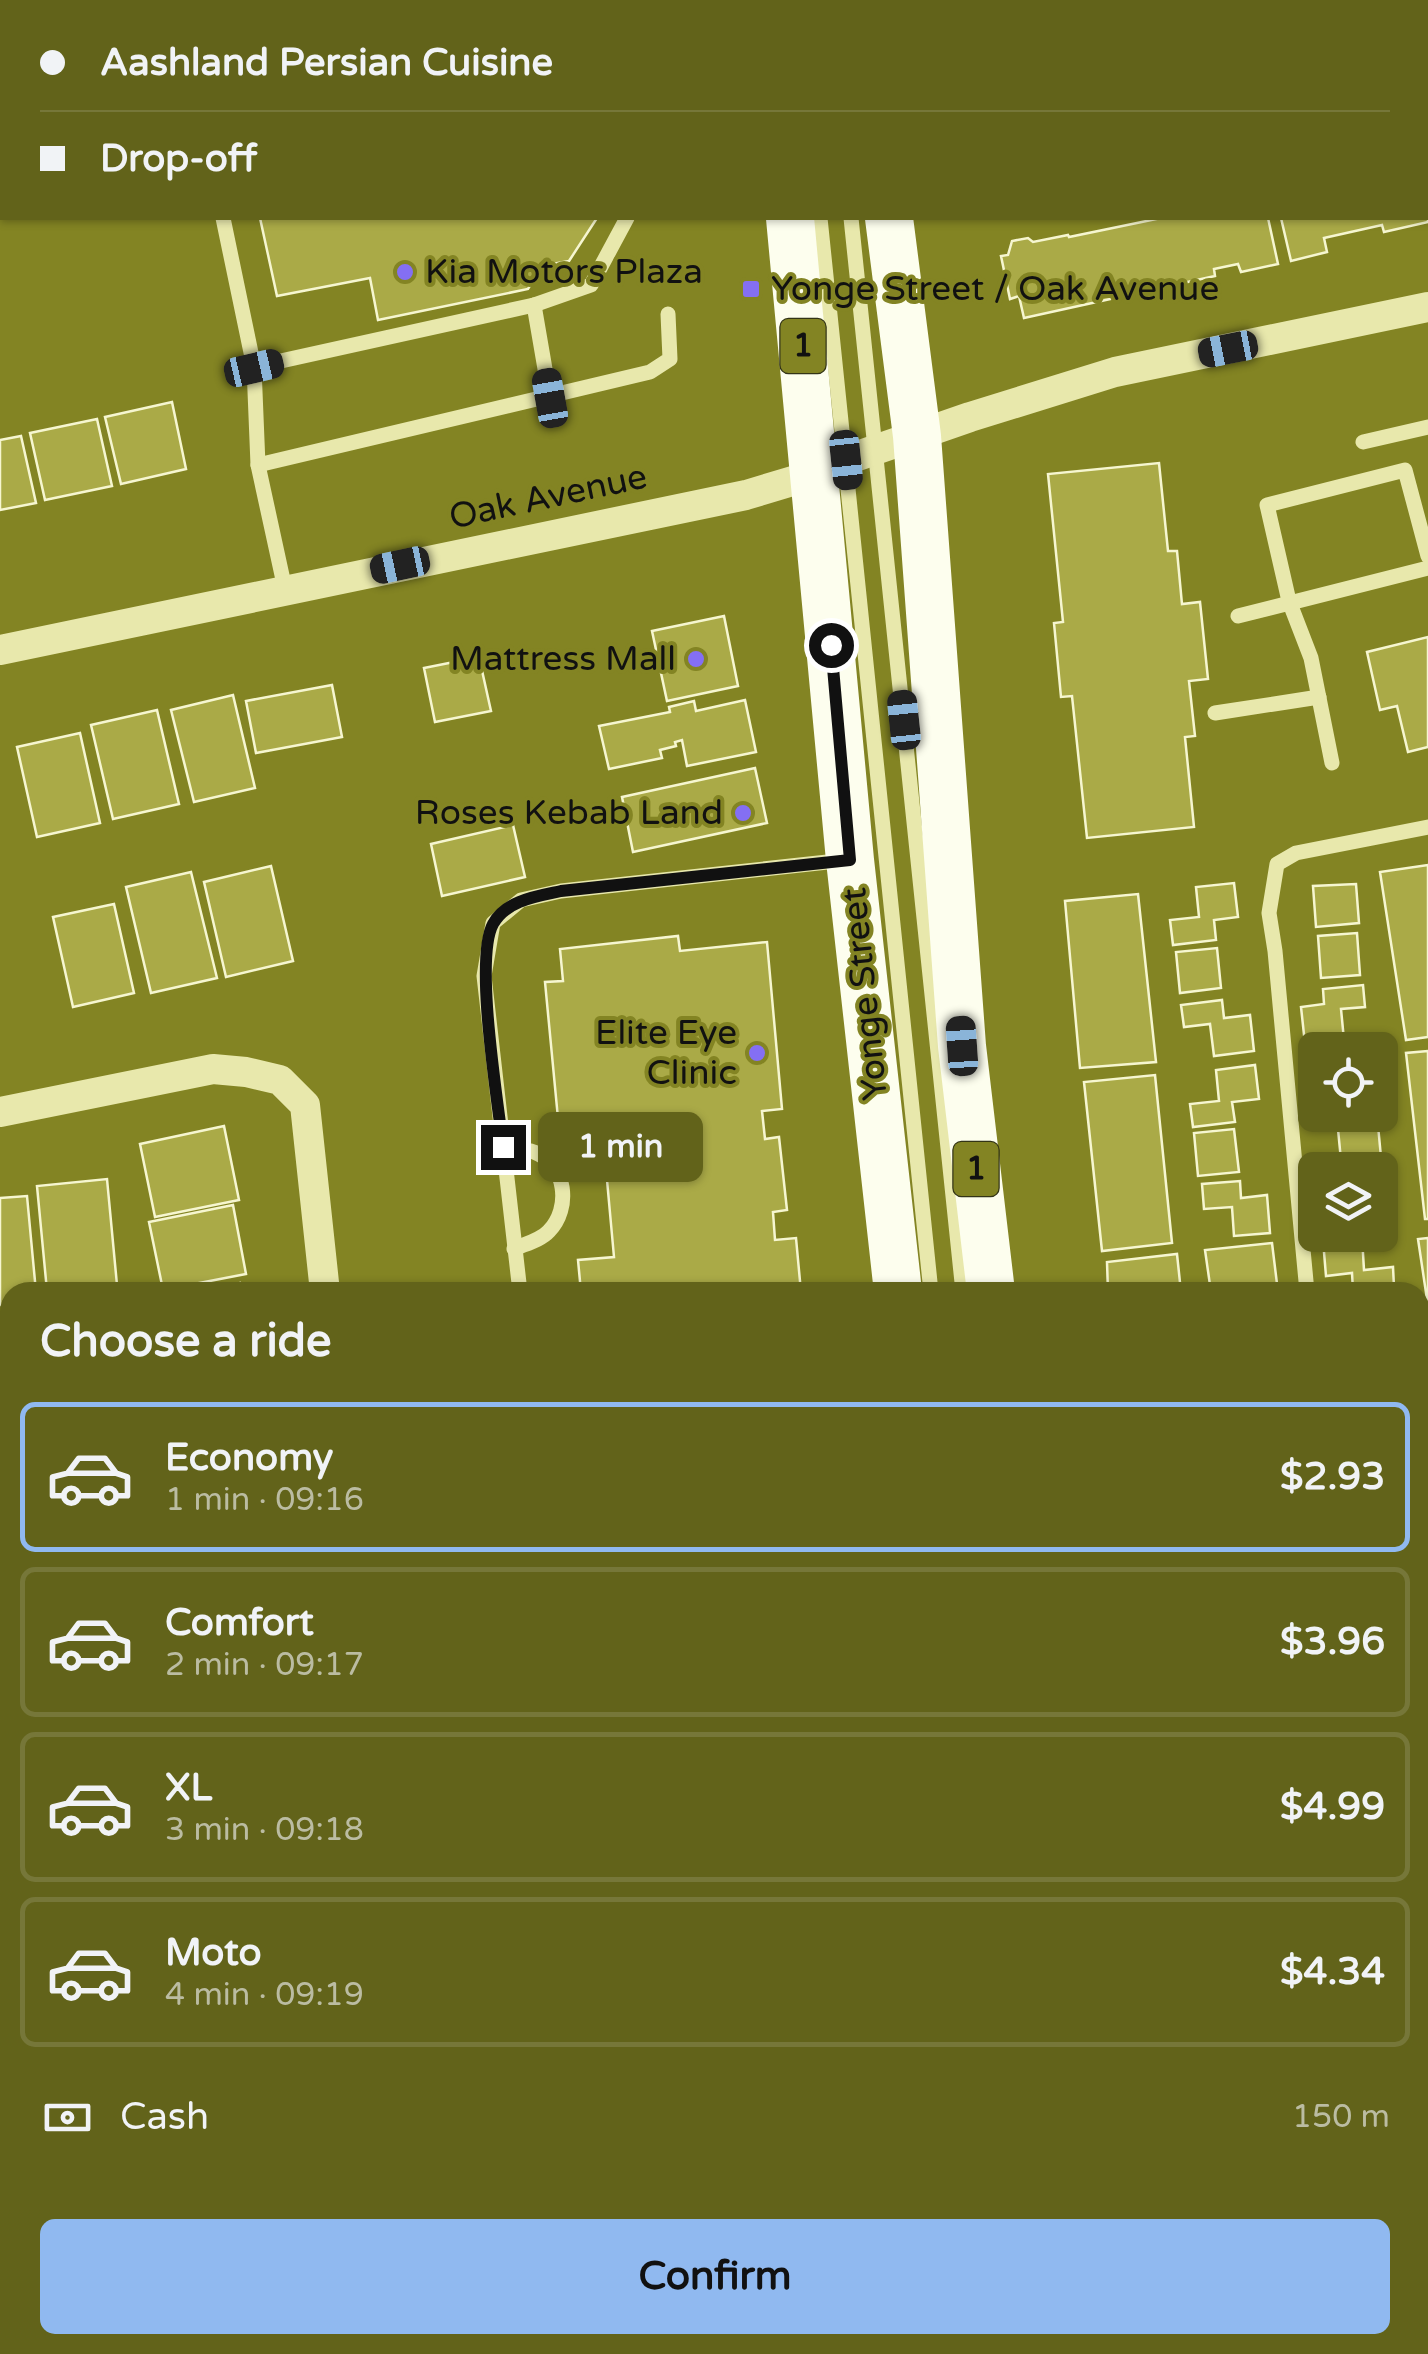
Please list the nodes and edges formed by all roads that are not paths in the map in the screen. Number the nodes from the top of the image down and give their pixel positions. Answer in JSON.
{"nodes":[{"id":1,"x":223,"y":220,"type":"edge"},
{"id":2,"x":626,"y":220,"type":"edge"},
{"id":3,"x":790,"y":220,"type":"edge"},
{"id":4,"x":820,"y":220,"type":"edge"},
{"id":5,"x":850,"y":220,"type":"edge"},
{"id":6,"x":890,"y":220,"type":"edge"},
{"id":7,"x":534,"y":305,"type":"junction"},
{"id":8,"x":1428,"y":308,"type":"edge"},
{"id":9,"x":668,"y":314,"type":"dead end"},
{"id":10,"x":254,"y":368,"type":"junction"},
{"id":11,"x":550,"y":398,"type":"junction"},
{"id":12,"x":1428,"y":426,"type":"edge"},
{"id":13,"x":896,"y":442,"type":"junction"},
{"id":14,"x":1363,"y":442,"type":"dead end"},
{"id":15,"x":258,"y":465,"type":"junction"},
{"id":16,"x":831,"y":467,"type":"junction"},
{"id":17,"x":1428,"y":556,"type":"edge"},
{"id":18,"x":1428,"y":568,"type":"edge"},
{"id":19,"x":285,"y":588,"type":"junction"},
{"id":20,"x":1289,"y":601,"type":"junction"},
{"id":21,"x":1238,"y":616,"type":"dead end"},
{"id":22,"x":0,"y":650,"type":"edge"},
{"id":23,"x":1318,"y":696,"type":"junction"},
{"id":24,"x":1215,"y":712,"type":"dead end"},
{"id":25,"x":1332,"y":763,"type":"dead end"},
{"id":26,"x":1428,"y":826,"type":"edge"},
{"id":27,"x":850,"y":860,"type":"junction"},
{"id":28,"x":0,"y":1112,"type":"edge"},
{"id":29,"x":503,"y":1147,"type":"junction"},
{"id":30,"x":514,"y":1249,"type":"junction"},
{"id":31,"x":324,"y":1282,"type":"edge"},
{"id":32,"x":519,"y":1282,"type":"edge"},
{"id":33,"x":897,"y":1282,"type":"edge"},
{"id":34,"x":930,"y":1282,"type":"edge"},
{"id":35,"x":962,"y":1282,"type":"edge"},
{"id":36,"x":990,"y":1282,"type":"edge"},
{"id":37,"x":1306,"y":1282,"type":"edge"}],
"edges":[{"from":1,"to":10,"type":"lane"},
{"from":2,"to":7,"type":"lane"},
{"from":3,"to":16,"type":"main road","name":"Yonge Street","number":"1"},
{"from":4,"to":16,"type":"lane"},
{"from":5,"to":13,"type":"lane"},
{"from":6,"to":13,"type":"main road","number":"1"},
{"from":7,"to":10,"type":"lane"},
{"from":7,"to":11,"type":"lane"},
{"from":8,"to":13,"type":"street","name":"Oak Avenue"},
{"from":9,"to":11,"type":"lane"},
{"from":10,"to":15,"type":"lane"},
{"from":11,"to":15,"type":"lane"},
{"from":12,"to":14,"type":"lane"},
{"from":13,"to":16,"type":"street","name":"Oak Avenue"},
{"from":13,"to":35,"type":"lane"},
{"from":13,"to":36,"type":"main road","number":"1"},
{"from":15,"to":19,"type":"lane"},
{"from":16,"to":19,"type":"street","name":"Oak Avenue"},
{"from":16,"to":27,"type":"main road","name":"Yonge Street","number":"1"},
{"from":16,"to":34,"type":"lane"},
{"from":17,"to":20,"type":"lane"},
{"from":18,"to":20,"type":"lane"},
{"from":19,"to":22,"type":"street","name":"Oak Avenue"},
{"from":20,"to":21,"type":"lane"},
{"from":20,"to":23,"type":"lane"},
{"from":23,"to":24,"type":"lane"},
{"from":23,"to":25,"type":"lane"},
{"from":26,"to":37,"type":"lane"},
{"from":27,"to":29,"type":"lane"},
{"from":27,"to":33,"type":"main road","name":"Yonge Street","number":"1"},
{"from":28,"to":31,"type":"street"},
{"from":29,"to":30,"type":"lane"},
{"from":29,"to":30,"type":"lane"},
{"from":30,"to":32,"type":"lane"}]}
